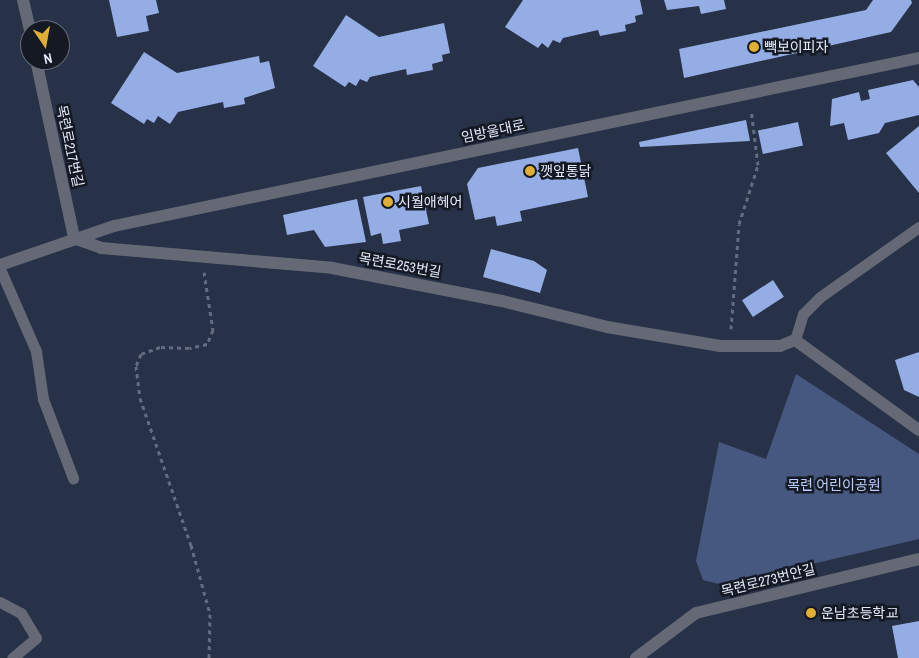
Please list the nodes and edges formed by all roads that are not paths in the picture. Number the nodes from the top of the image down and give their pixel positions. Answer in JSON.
{"nodes":[{"id":1,"x":23,"y":0,"type":"edge"},
{"id":2,"x":28,"y":20,"type":"edge"},
{"id":3,"x":919,"y":58,"type":"edge"},
{"id":4,"x":38,"y":70,"type":"edge"},
{"id":5,"x":919,"y":227,"type":"edge"},
{"id":6,"x":74,"y":238,"type":"junction"},
{"id":7,"x":0,"y":267,"type":"edge"},
{"id":8,"x":795,"y":340,"type":"junction"},
{"id":9,"x":919,"y":430,"type":"edge"},
{"id":10,"x":73,"y":478,"type":"dead end"},
{"id":11,"x":919,"y":558,"type":"edge"},
{"id":12,"x":0,"y":602,"type":"edge"},
{"id":13,"x":12,"y":658,"type":"edge"},
{"id":14,"x":636,"y":658,"type":"edge"}],
"edges":[{"from":1,"to":2,"type":"street"},
{"from":3,"to":6,"type":"street","name":"임방울대로"},
{"from":4,"to":6,"type":"street","name":"목련로217번길"},
{"from":5,"to":8,"type":"lane"},
{"from":6,"to":7,"type":"street"},
{"from":6,"to":8,"type":"street","name":"목련로253번길"},
{"from":7,"to":10,"type":"lane"},
{"from":8,"to":9,"type":"street"},
{"from":11,"to":14,"type":"street","name":"목련로273번안길"},
{"from":12,"to":13,"type":"lane"}]}
